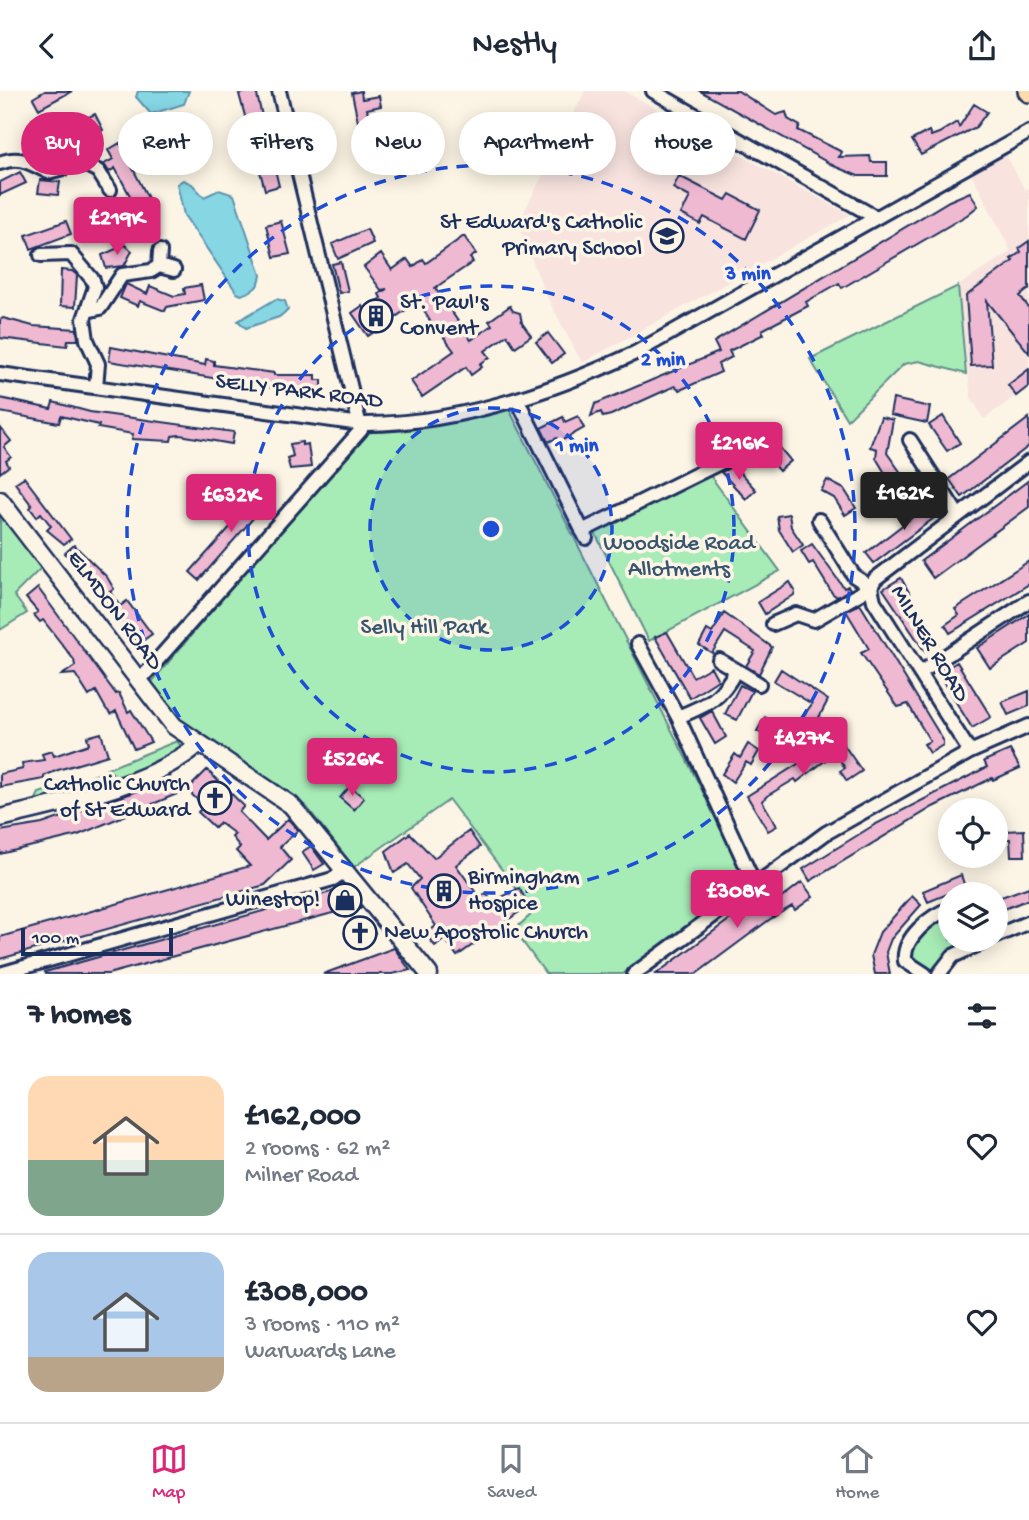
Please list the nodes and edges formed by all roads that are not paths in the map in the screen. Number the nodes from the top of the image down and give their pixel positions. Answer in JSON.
{"nodes":[{"id":1,"x":279,"y":91,"type":"edge"},
{"id":2,"x":653,"y":91,"type":"edge"},
{"id":3,"x":1029,"y":132,"type":"edge"},
{"id":4,"x":0,"y":163,"type":"edge"},
{"id":5,"x":110,"y":190,"type":"dead end"},
{"id":6,"x":875,"y":217,"type":"junction"},
{"id":7,"x":160,"y":251,"type":"dead end"},
{"id":8,"x":41,"y":255,"type":"dead end"},
{"id":9,"x":159,"y":266,"type":"junction"},
{"id":10,"x":174,"y":270,"type":"dead end"},
{"id":11,"x":87,"y":311,"type":"junction"},
{"id":12,"x":0,"y":374,"type":"edge"},
{"id":13,"x":96,"y":387,"type":"junction"},
{"id":14,"x":519,"y":401,"type":"junction"},
{"id":15,"x":361,"y":424,"type":"junction"},
{"id":16,"x":768,"y":439,"type":"dead end"},
{"id":17,"x":910,"y":440,"type":"dead end"},
{"id":18,"x":1029,"y":462,"type":"edge"},
{"id":19,"x":0,"y":499,"type":"edge"},
{"id":20,"x":958,"y":515,"type":"junction"},
{"id":21,"x":819,"y":520,"type":"dead end"},
{"id":22,"x":871,"y":587,"type":"junction"},
{"id":23,"x":1029,"y":601,"type":"edge"},
{"id":24,"x":773,"y":624,"type":"dead end"},
{"id":25,"x":638,"y":643,"type":"dead end"},
{"id":26,"x":719,"y":660,"type":"dead end"},
{"id":27,"x":736,"y":670,"type":"junction"},
{"id":28,"x":920,"y":673,"type":"junction"},
{"id":29,"x":139,"y":681,"type":"junction"},
{"id":30,"x":759,"y":684,"type":"dead end"},
{"id":31,"x":678,"y":717,"type":"junction"},
{"id":32,"x":1029,"y":726,"type":"edge"},
{"id":33,"x":198,"y":744,"type":"junction"},
{"id":34,"x":970,"y":752,"type":"junction"},
{"id":35,"x":2,"y":817,"type":"edge"},
{"id":36,"x":346,"y":870,"type":"junction"},
{"id":37,"x":754,"y":883,"type":"junction"},
{"id":38,"x":938,"y":915,"type":"edge"},
{"id":39,"x":1029,"y":922,"type":"edge"},
{"id":40,"x":1008,"y":931,"type":"edge"},
{"id":41,"x":960,"y":952,"type":"edge"},
{"id":42,"x":0,"y":974,"type":"edge"},
{"id":43,"x":429,"y":974,"type":"edge"},
{"id":44,"x":635,"y":974,"type":"edge"},
{"id":45,"x":925,"y":974,"type":"edge"},
{"id":46,"x":939,"y":974,"type":"edge"}],
"edges":[{"from":1,"to":15,"type":"street"},
{"from":2,"to":6,"type":"street"},
{"from":3,"to":6,"type":"street","name":"SELLY PARK ROAD"},
{"from":4,"to":5,"type":"street"},
{"from":6,"to":14,"type":"street","name":"SELLY PARK ROAD"},
{"from":7,"to":9,"type":"street"},
{"from":8,"to":11,"type":"street"},
{"from":9,"to":10,"type":"street"},
{"from":9,"to":11,"type":"street"},
{"from":11,"to":13,"type":"street"},
{"from":12,"to":13,"type":"street","name":"SELLY PARK ROAD"},
{"from":13,"to":15,"type":"street","name":"SELLY PARK ROAD"},
{"from":14,"to":15,"type":"street","name":"SELLY PARK ROAD"},
{"from":14,"to":16,"type":"street"},
{"from":15,"to":29,"type":"street"},
{"from":17,"to":20,"type":"street"},
{"from":18,"to":20,"type":"street","name":"MILNER ROAD"},
{"from":19,"to":29,"type":"street","name":"ELMDON ROAD"},
{"from":20,"to":22,"type":"street","name":"MILNER ROAD"},
{"from":21,"to":22,"type":"street"},
{"from":22,"to":24,"type":"street"},
{"from":22,"to":28,"type":"street","name":"MILNER ROAD"},
{"from":23,"to":28,"type":"street"},
{"from":25,"to":31,"type":"street"},
{"from":26,"to":27,"type":"street"},
{"from":27,"to":30,"type":"street"},
{"from":27,"to":31,"type":"street"},
{"from":28,"to":34,"type":"street","name":"MILNER ROAD"},
{"from":29,"to":33,"type":"street","name":"ELMDON ROAD"},
{"from":31,"to":37,"type":"street"},
{"from":32,"to":34,"type":"street"},
{"from":33,"to":35,"type":"street"},
{"from":33,"to":36,"type":"street","name":"ELMDON ROAD"},
{"from":34,"to":37,"type":"street"},
{"from":36,"to":42,"type":"street"},
{"from":36,"to":43,"type":"street","name":"ELMDON ROAD"},
{"from":37,"to":44,"type":"street"},
{"from":38,"to":45,"type":"street"},
{"from":39,"to":40,"type":"street"},
{"from":41,"to":46,"type":"street"}]}
